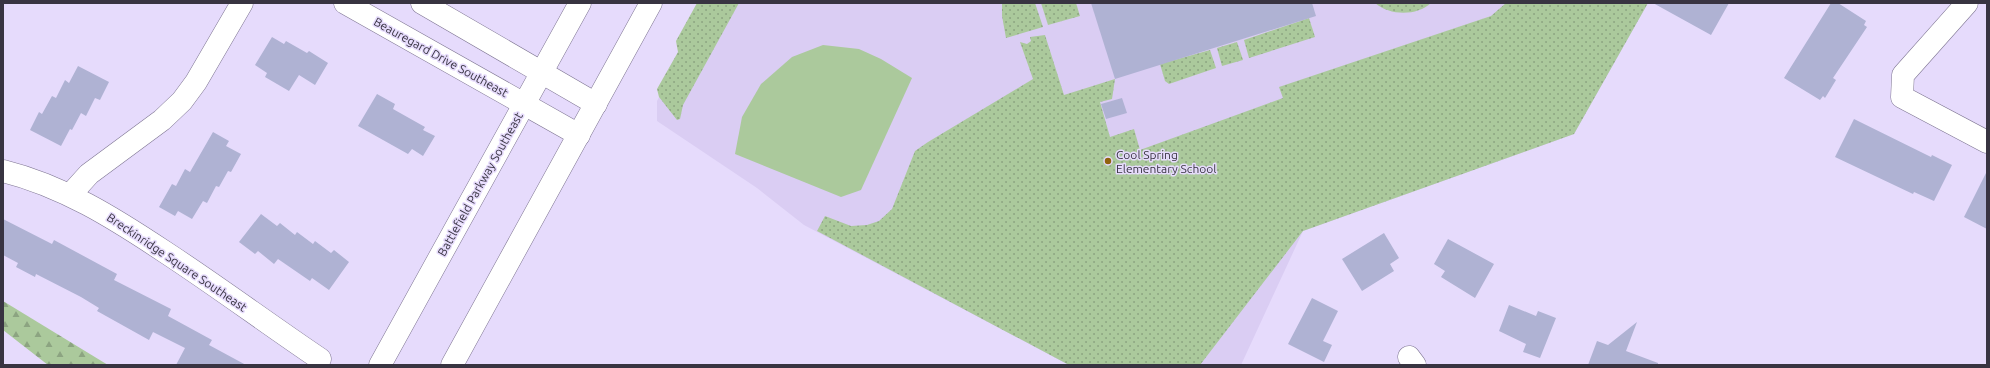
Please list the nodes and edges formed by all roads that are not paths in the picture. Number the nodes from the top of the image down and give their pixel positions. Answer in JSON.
{"nodes":[{"id":1,"x":242,"y":3,"type":"edge"},
{"id":2,"x":345,"y":3,"type":"edge"},
{"id":3,"x":422,"y":3,"type":"edge"},
{"id":4,"x":580,"y":3,"type":"edge"},
{"id":5,"x":651,"y":3,"type":"edge"},
{"id":6,"x":1967,"y":3,"type":"edge"},
{"id":7,"x":543,"y":71,"type":"junction"},
{"id":8,"x":524,"y":103,"type":"junction"},
{"id":9,"x":596,"y":104,"type":"junction"},
{"id":10,"x":578,"y":135,"type":"junction"},
{"id":11,"x":1987,"y":142,"type":"edge"},
{"id":12,"x":3,"y":171,"type":"edge"},
{"id":13,"x":70,"y":195,"type":"junction"},
{"id":14,"x":320,"y":359,"type":"dead end"},
{"id":15,"x":380,"y":365,"type":"edge"},
{"id":16,"x":452,"y":365,"type":"edge"}],
"edges":[{"from":1,"to":13,"type":"street"},
{"from":2,"to":8,"type":"street","name":"Beauregard Drive Southeast"},
{"from":3,"to":7,"type":"street"},
{"from":4,"to":7,"type":"street","name":"Battlefield Parkway Southeast"},
{"from":5,"to":9,"type":"street"},
{"from":6,"to":11,"type":"street"},
{"from":7,"to":8,"type":"street","name":"Battlefield Parkway Southeast"},
{"from":7,"to":9,"type":"street"},
{"from":8,"to":10,"type":"street","name":"Beauregard Drive Southeast"},
{"from":8,"to":15,"type":"street","name":"Battlefield Parkway Southeast"},
{"from":9,"to":10,"type":"street"},
{"from":10,"to":16,"type":"street"},
{"from":12,"to":13,"type":"street","name":"Breckinridge Square Southeast"},
{"from":13,"to":14,"type":"street","name":"Breckinridge Square Southeast"}]}
